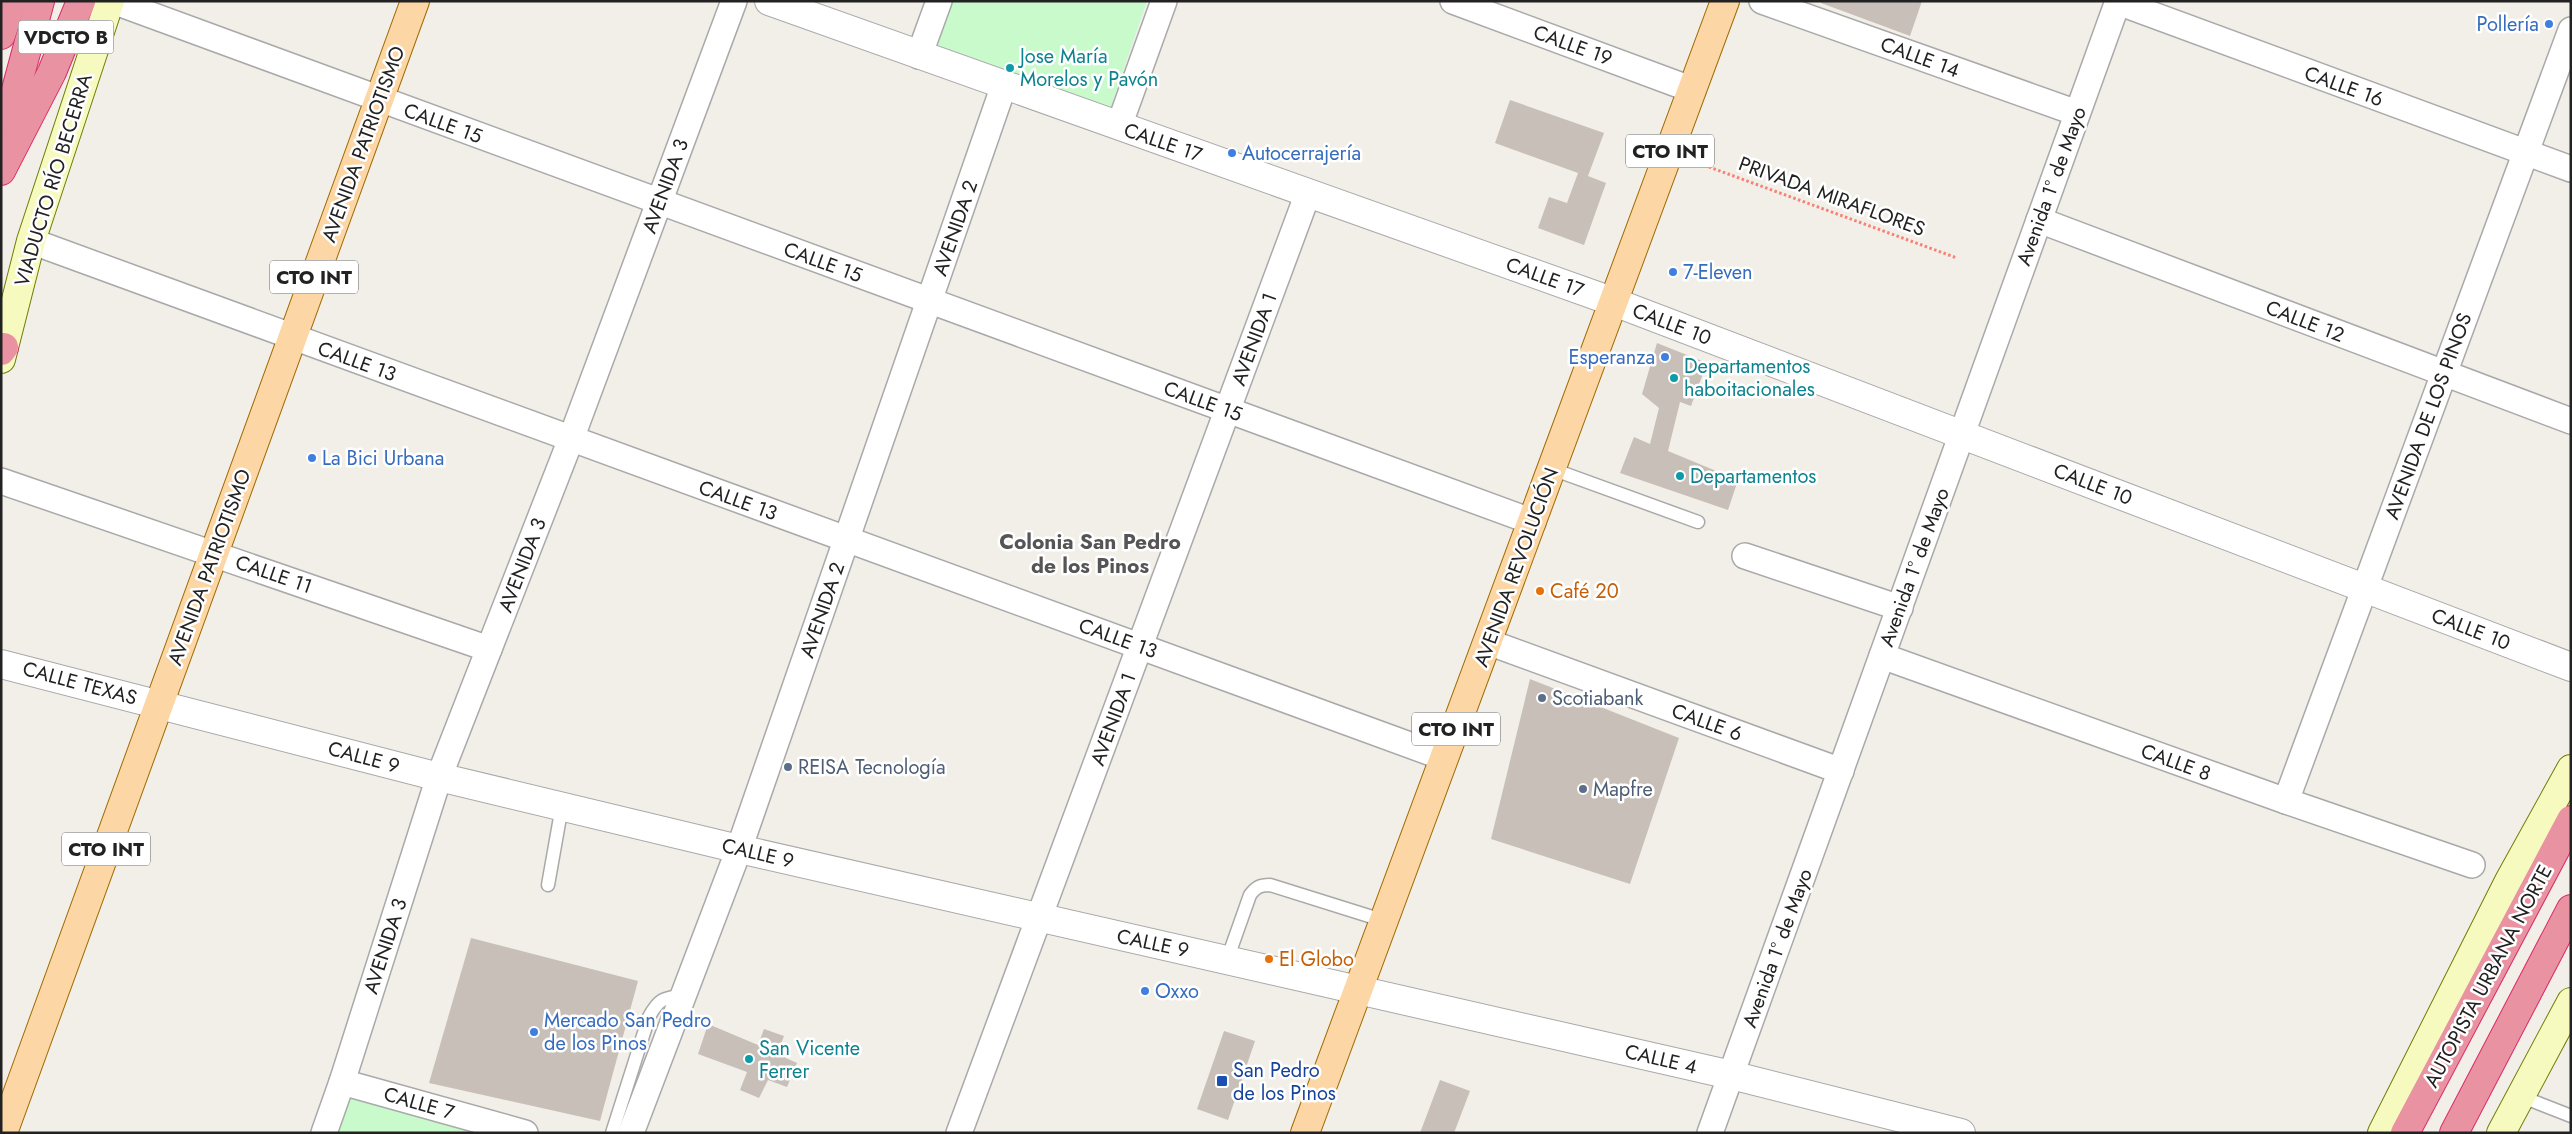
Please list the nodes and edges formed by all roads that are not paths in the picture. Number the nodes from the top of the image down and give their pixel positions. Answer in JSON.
{"nodes":[{"id":1,"x":12,"y":1,"type":"edge"},
{"id":2,"x":40,"y":1,"type":"edge"},
{"id":3,"x":81,"y":1,"type":"edge"},
{"id":4,"x":112,"y":1,"type":"edge"},
{"id":5,"x":415,"y":1,"type":"edge"},
{"id":6,"x":734,"y":1,"type":"edge"},
{"id":7,"x":769,"y":1,"type":"edge"},
{"id":8,"x":939,"y":1,"type":"edge"},
{"id":9,"x":1164,"y":1,"type":"edge"},
{"id":10,"x":1453,"y":1,"type":"edge"},
{"id":11,"x":1725,"y":1,"type":"edge"},
{"id":12,"x":1762,"y":1,"type":"edge"},
{"id":13,"x":2118,"y":2,"type":"edge"},
{"id":14,"x":2571,"y":30,"type":"edge"},
{"id":15,"x":1,"y":34,"type":"edge"},
{"id":16,"x":919,"y":56,"type":"junction"},
{"id":17,"x":1004,"y":85,"type":"junction"},
{"id":18,"x":1693,"y":90,"type":"junction"},
{"id":19,"x":379,"y":99,"type":"junction"},
{"id":20,"x":2078,"y":113,"type":"junction"},
{"id":21,"x":1119,"y":126,"type":"junction"},
{"id":22,"x":1,"y":145,"type":"edge"},
{"id":23,"x":2526,"y":152,"type":"junction"},
{"id":24,"x":2571,"y":169,"type":"edge"},
{"id":25,"x":1,"y":171,"type":"edge"},
{"id":26,"x":1308,"y":193,"type":"junction"},
{"id":27,"x":658,"y":203,"type":"junction"},
{"id":28,"x":2039,"y":220,"type":"junction"},
{"id":29,"x":31,"y":241,"type":"junction"},
{"id":30,"x":930,"y":301,"type":"junction"},
{"id":31,"x":1614,"y":302,"type":"junction"},
{"id":32,"x":292,"y":337,"type":"junction"},
{"id":33,"x":2,"y":352,"type":"edge"},
{"id":34,"x":2444,"y":373,"type":"junction"},
{"id":35,"x":1228,"y":410,"type":"junction"},
{"id":36,"x":2571,"y":421,"type":"edge"},
{"id":37,"x":1962,"y":434,"type":"junction"},
{"id":38,"x":571,"y":439,"type":"junction"},
{"id":39,"x":1552,"y":469,"type":"junction"},
{"id":40,"x":1,"y":481,"type":"edge"},
{"id":41,"x":1533,"y":522,"type":"junction"},
{"id":42,"x":1698,"y":522,"type":"dead end"},
{"id":43,"x":846,"y":539,"type":"junction"},
{"id":44,"x":214,"y":553,"type":"junction"},
{"id":45,"x":1745,"y":556,"type":"dead end"},
{"id":46,"x":2365,"y":588,"type":"junction"},
{"id":47,"x":1900,"y":608,"type":"junction"},
{"id":48,"x":1488,"y":642,"type":"junction"},
{"id":49,"x":1140,"y":646,"type":"junction"},
{"id":50,"x":489,"y":649,"type":"junction"},
{"id":51,"x":1882,"y":656,"type":"junction"},
{"id":52,"x":1,"y":664,"type":"edge"},
{"id":53,"x":2571,"y":667,"type":"edge"},
{"id":54,"x":159,"y":704,"type":"junction"},
{"id":55,"x":1445,"y":758,"type":"junction"},
{"id":56,"x":2571,"y":770,"type":"edge"},
{"id":57,"x":1841,"y":771,"type":"junction"},
{"id":58,"x":439,"y":777,"type":"junction"},
{"id":59,"x":2286,"y":801,"type":"junction"},
{"id":60,"x":562,"y":806,"type":"junction"},
{"id":61,"x":2571,"y":820,"type":"edge"},
{"id":62,"x":740,"y":850,"type":"junction"},
{"id":63,"x":2571,"y":851,"type":"edge"},
{"id":64,"x":2472,"y":865,"type":"dead end"},
{"id":65,"x":548,"y":885,"type":"dead end"},
{"id":66,"x":2571,"y":909,"type":"edge"},
{"id":67,"x":1039,"y":918,"type":"junction"},
{"id":68,"x":1385,"y":921,"type":"junction"},
{"id":69,"x":2571,"y":934,"type":"edge"},
{"id":70,"x":1227,"y":960,"type":"junction"},
{"id":71,"x":1359,"y":989,"type":"junction"},
{"id":72,"x":684,"y":995,"type":"junction"},
{"id":73,"x":2571,"y":1002,"type":"edge"},
{"id":74,"x":1732,"y":1075,"type":"junction"},
{"id":75,"x":342,"y":1082,"type":"junction"},
{"id":76,"x":2520,"y":1096,"type":"junction"},
{"id":77,"x":2571,"y":1116,"type":"edge"},
{"id":78,"x":6,"y":1131,"type":"edge"},
{"id":79,"x":324,"y":1133,"type":"edge"},
{"id":80,"x":525,"y":1133,"type":"edge"},
{"id":81,"x":612,"y":1133,"type":"edge"},
{"id":82,"x":631,"y":1133,"type":"edge"},
{"id":83,"x":959,"y":1133,"type":"edge"},
{"id":84,"x":1305,"y":1133,"type":"edge"},
{"id":85,"x":1710,"y":1133,"type":"edge"},
{"id":86,"x":1961,"y":1133,"type":"edge"},
{"id":87,"x":2382,"y":1133,"type":"edge"},
{"id":88,"x":2405,"y":1133,"type":"edge"},
{"id":89,"x":2423,"y":1133,"type":"edge"},
{"id":90,"x":2454,"y":1133,"type":"edge"},
{"id":91,"x":2466,"y":1133,"type":"edge"},
{"id":92,"x":2500,"y":1133,"type":"edge"}],
"edges":[{"from":1,"to":15,"type":"highway","number":"VDCTO B"},
{"from":2,"to":22,"type":"highway","number":"VDCTO B"},
{"from":3,"to":25,"type":"highway","name":"VIADUCTO RÍO BECERRA","number":"VDCTO B"},
{"from":4,"to":19,"type":"street","name":"CALLE 15"},
{"from":4,"to":29,"type":"main road","name":"VIADUCTO RÍO BECERRA"},
{"from":5,"to":19,"type":"main road","name":"AVENIDA PATRIOTISMO","number":"CTO INT"},
{"from":6,"to":27,"type":"street","name":"AVENIDA 3"},
{"from":7,"to":16,"type":"street","name":"CALLE 17"},
{"from":8,"to":16,"type":"street"},
{"from":9,"to":21,"type":"street"},
{"from":10,"to":18,"type":"street","name":"CALLE 19"},
{"from":11,"to":18,"type":"main road","name":"AVENIDA REVOLUCIÓN","number":"CTO INT"},
{"from":12,"to":20,"type":"street","name":"CALLE 14"},
{"from":13,"to":20,"type":"street","name":"Avenida 1º de Mayo"},
{"from":13,"to":23,"type":"street","name":"CALLE 16"},
{"from":14,"to":23,"type":"street","name":"AVENIDA DE LOS PINOS"},
{"from":16,"to":17,"type":"street","name":"CALLE 17"},
{"from":17,"to":21,"type":"street","name":"CALLE 17"},
{"from":17,"to":30,"type":"street","name":"AVENIDA 2"},
{"from":18,"to":31,"type":"main road","name":"AVENIDA REVOLUCIÓN","number":"CTO INT"},
{"from":19,"to":27,"type":"street","name":"CALLE 15"},
{"from":19,"to":32,"type":"main road","name":"AVENIDA PATRIOTISMO","number":"CTO INT"},
{"from":20,"to":28,"type":"street","name":"Avenida 1º de Mayo"},
{"from":21,"to":26,"type":"street","name":"CALLE 17"},
{"from":23,"to":24,"type":"street","name":"CALLE 16"},
{"from":23,"to":34,"type":"street","name":"AVENIDA DE LOS PINOS"},
{"from":26,"to":31,"type":"street","name":"CALLE 17"},
{"from":26,"to":35,"type":"street","name":"AVENIDA 1"},
{"from":27,"to":30,"type":"street","name":"CALLE 15"},
{"from":27,"to":38,"type":"street","name":"AVENIDA 3"},
{"from":28,"to":34,"type":"street","name":"CALLE 12"},
{"from":28,"to":37,"type":"street","name":"Avenida 1º de Mayo"},
{"from":29,"to":32,"type":"street","name":"CALLE 13"},
{"from":29,"to":33,"type":"main road","name":"VIADUCTO RÍO BECERRA"},
{"from":30,"to":35,"type":"street","name":"CALLE 15"},
{"from":30,"to":43,"type":"street","name":"AVENIDA 2"},
{"from":31,"to":37,"type":"street","name":"CALLE 10"},
{"from":31,"to":39,"type":"main road","name":"AVENIDA REVOLUCIÓN","number":"CTO INT"},
{"from":32,"to":38,"type":"street","name":"CALLE 13"},
{"from":32,"to":44,"type":"main road","name":"AVENIDA PATRIOTISMO","number":"CTO INT"},
{"from":34,"to":36,"type":"street","name":"CALLE 12"},
{"from":34,"to":46,"type":"street","name":"AVENIDA DE LOS PINOS"},
{"from":35,"to":41,"type":"street","name":"CALLE 15"},
{"from":35,"to":49,"type":"street","name":"AVENIDA 1"},
{"from":37,"to":46,"type":"street","name":"CALLE 10"},
{"from":37,"to":47,"type":"street","name":"Avenida 1º de Mayo"},
{"from":38,"to":43,"type":"street","name":"CALLE 13"},
{"from":38,"to":50,"type":"street","name":"AVENIDA 3"},
{"from":39,"to":41,"type":"main road","name":"AVENIDA REVOLUCIÓN","number":"CTO INT"},
{"from":39,"to":42,"type":"lane"},
{"from":40,"to":44,"type":"street","name":"CALLE 11"},
{"from":41,"to":48,"type":"main road","name":"AVENIDA REVOLUCIÓN","number":"CTO INT"},
{"from":43,"to":49,"type":"street","name":"CALLE 13"},
{"from":43,"to":62,"type":"street","name":"AVENIDA 2"},
{"from":44,"to":50,"type":"street","name":"CALLE 11"},
{"from":44,"to":54,"type":"main road","name":"AVENIDA PATRIOTISMO","number":"CTO INT"},
{"from":45,"to":47,"type":"street"},
{"from":46,"to":53,"type":"street","name":"CALLE 10"},
{"from":46,"to":59,"type":"street","name":"AVENIDA DE LOS PINOS"},
{"from":47,"to":51,"type":"street","name":"Avenida 1º de Mayo"},
{"from":48,"to":55,"type":"main road","name":"AVENIDA REVOLUCIÓN","number":"CTO INT"},
{"from":48,"to":57,"type":"street","name":"CALLE 6"},
{"from":49,"to":55,"type":"street","name":"CALLE 13"},
{"from":49,"to":67,"type":"street","name":"AVENIDA 1"},
{"from":50,"to":58,"type":"street","name":"AVENIDA 3"},
{"from":51,"to":57,"type":"street","name":"Avenida 1º de Mayo"},
{"from":51,"to":59,"type":"street","name":"CALLE 8"},
{"from":52,"to":54,"type":"street","name":"CALLE TEXAS"},
{"from":54,"to":58,"type":"street","name":"CALLE 9"},
{"from":54,"to":78,"type":"main road","name":"AVENIDA PATRIOTISMO","number":"CTO INT"},
{"from":55,"to":68,"type":"main road","name":"AVENIDA REVOLUCIÓN","number":"CTO INT"},
{"from":56,"to":87,"type":"main road"},
{"from":57,"to":74,"type":"street","name":"Avenida 1º de Mayo"},
{"from":58,"to":60,"type":"street","name":"CALLE 9"},
{"from":58,"to":75,"type":"street","name":"AVENIDA 3"},
{"from":59,"to":64,"type":"street","name":"CALLE 8"},
{"from":60,"to":62,"type":"street","name":"CALLE 9"},
{"from":60,"to":65,"type":"lane"},
{"from":61,"to":88,"type":"highway","name":"AUTOPISTA URBANA NORTE"},
{"from":62,"to":67,"type":"street","name":"CALLE 9"},
{"from":62,"to":72,"type":"street","name":"AVENIDA 2"},
{"from":63,"to":89,"type":"highway"},
{"from":66,"to":90,"type":"highway","name":"AUTOPISTA URBANA NORTE"},
{"from":67,"to":70,"type":"street","name":"CALLE 9"},
{"from":67,"to":83,"type":"street","name":"AVENIDA 1"},
{"from":68,"to":70,"type":"lane"},
{"from":68,"to":71,"type":"main road","name":"AVENIDA REVOLUCIÓN","number":"CTO INT"},
{"from":69,"to":91,"type":"highway"},
{"from":70,"to":71,"type":"street","name":"CALLE 9"},
{"from":71,"to":74,"type":"street","name":"CALLE 4"},
{"from":71,"to":84,"type":"main road","name":"AVENIDA REVOLUCIÓN","number":"CTO INT"},
{"from":72,"to":81,"type":"lane"},
{"from":72,"to":82,"type":"street","name":"AVENIDA 2"},
{"from":73,"to":76,"type":"main road"},
{"from":74,"to":85,"type":"street","name":"Avenida 1º de Mayo"},
{"from":74,"to":86,"type":"street","name":"CALLE 4"},
{"from":75,"to":79,"type":"street","name":"AVENIDA 3"},
{"from":75,"to":80,"type":"street","name":"CALLE 7"},
{"from":76,"to":77,"type":"lane"},
{"from":76,"to":92,"type":"main road"}]}
